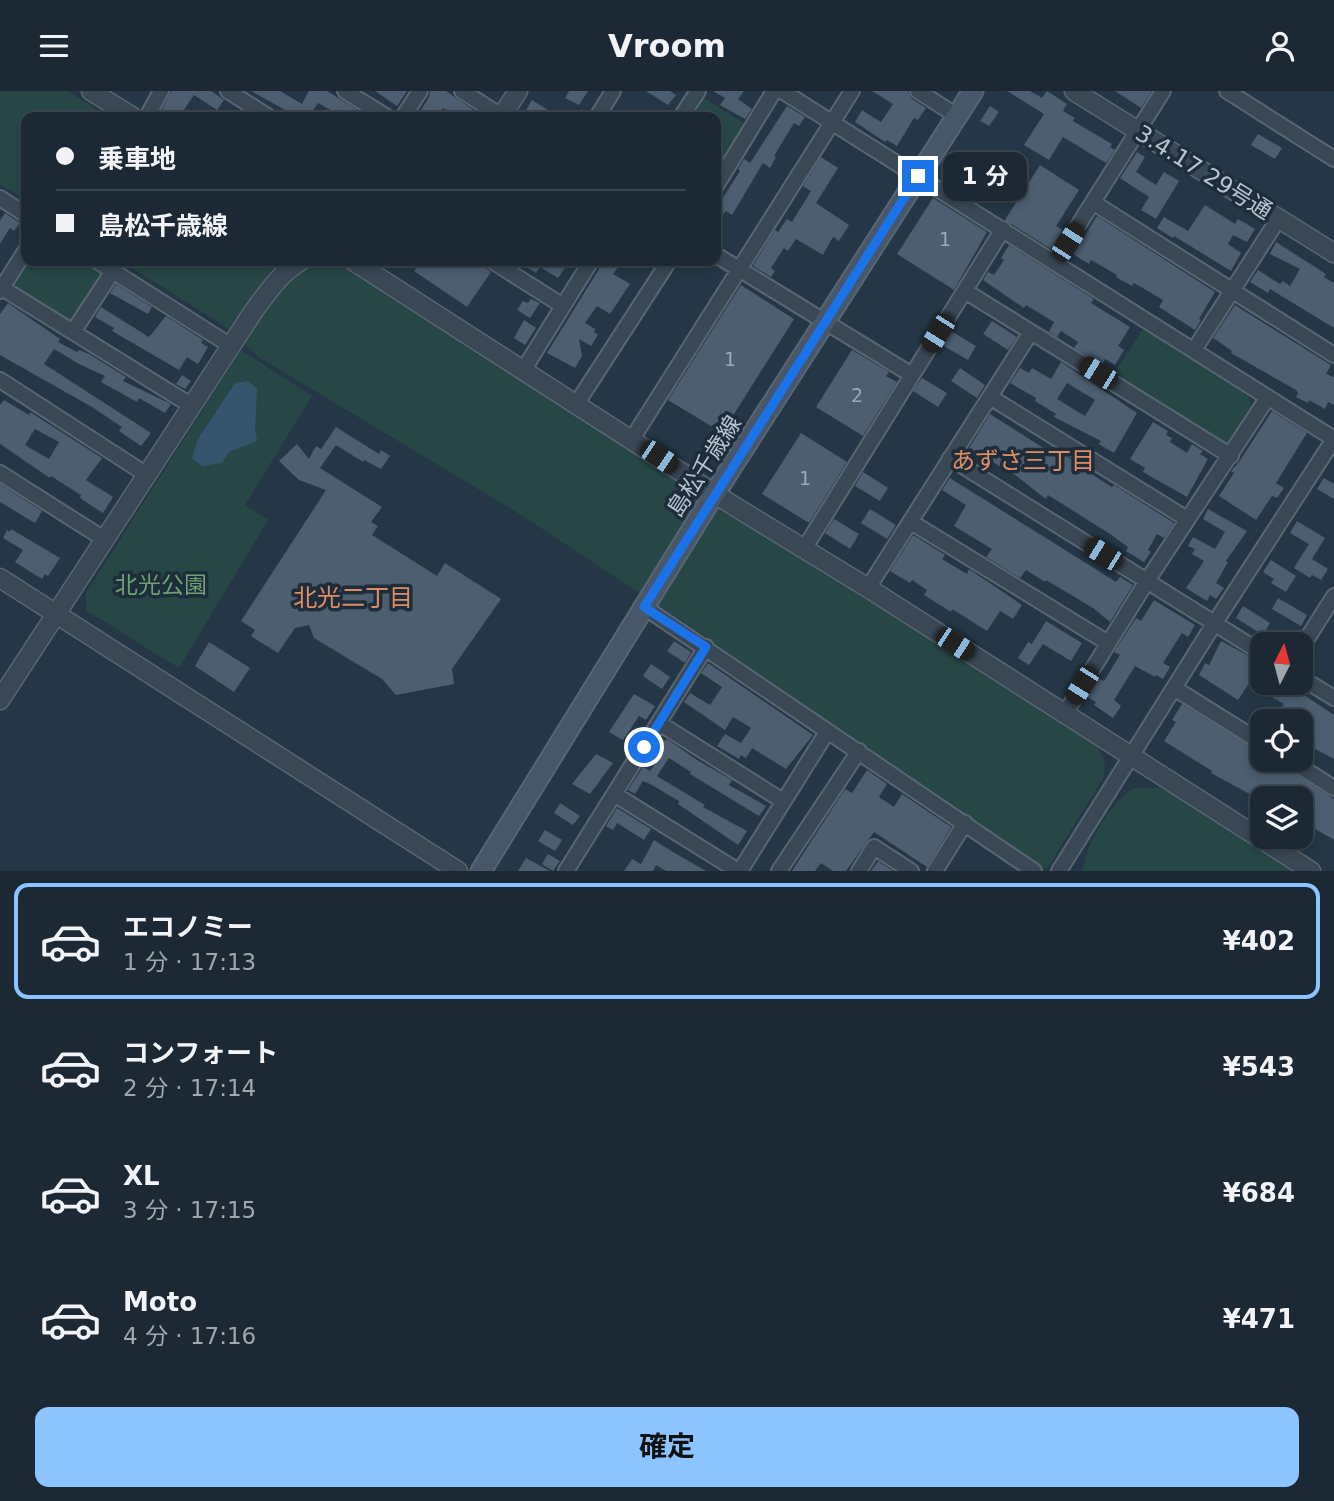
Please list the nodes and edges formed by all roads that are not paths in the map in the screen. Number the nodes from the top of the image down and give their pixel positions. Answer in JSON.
{"nodes":[{"id":1,"x":91,"y":91,"type":"edge"},
{"id":2,"x":161,"y":91,"type":"edge"},
{"id":3,"x":228,"y":91,"type":"edge"},
{"id":4,"x":345,"y":91,"type":"edge"},
{"id":5,"x":419,"y":91,"type":"edge"},
{"id":6,"x":462,"y":91,"type":"edge"},
{"id":7,"x":518,"y":91,"type":"edge"},
{"id":8,"x":613,"y":91,"type":"edge"},
{"id":9,"x":698,"y":91,"type":"edge"},
{"id":10,"x":775,"y":91,"type":"edge"},
{"id":11,"x":782,"y":91,"type":"edge"},
{"id":12,"x":852,"y":91,"type":"edge"},
{"id":13,"x":918,"y":91,"type":"edge"},
{"id":14,"x":973,"y":91,"type":"edge"},
{"id":15,"x":1074,"y":91,"type":"edge"},
{"id":16,"x":1163,"y":91,"type":"edge"},
{"id":17,"x":1227,"y":91,"type":"edge"},
{"id":18,"x":125,"y":112,"type":"edge"},
{"id":19,"x":150,"y":112,"type":"edge"},
{"id":20,"x":261,"y":112,"type":"edge"},
{"id":21,"x":379,"y":112,"type":"edge"},
{"id":22,"x":406,"y":112,"type":"edge"},
{"id":23,"x":494,"y":112,"type":"edge"},
{"id":24,"x":505,"y":112,"type":"edge"},
{"id":25,"x":600,"y":112,"type":"edge"},
{"id":26,"x":684,"y":112,"type":"edge"},
{"id":27,"x":957,"y":116,"type":"junction"},
{"id":28,"x":832,"y":122,"type":"junction"},
{"id":29,"x":1138,"y":130,"type":"junction"},
{"id":30,"x":1334,"y":159,"type":"edge"},
{"id":31,"x":918,"y":176,"type":"junction"},
{"id":32,"x":721,"y":178,"type":"edge"},
{"id":33,"x":0,"y":198,"type":"edge"},
{"id":34,"x":1094,"y":203,"type":"junction"},
{"id":35,"x":21,"y":212,"type":"edge"},
{"id":36,"x":1279,"y":218,"type":"junction"},
{"id":37,"x":1003,"y":229,"type":"junction"},
{"id":38,"x":1334,"y":253,"type":"edge"},
{"id":39,"x":21,"y":258,"type":"edge"},
{"id":40,"x":721,"y":258,"type":"edge"},
{"id":41,"x":1055,"y":262,"type":"junction"},
{"id":42,"x":105,"y":266,"type":"edge"},
{"id":43,"x":292,"y":266,"type":"edge"},
{"id":44,"x":361,"y":266,"type":"edge"},
{"id":45,"x":504,"y":266,"type":"edge"},
{"id":46,"x":588,"y":266,"type":"edge"},
{"id":47,"x":666,"y":266,"type":"edge"},
{"id":48,"x":739,"y":269,"type":"junction"},
{"id":49,"x":113,"y":271,"type":"junction"},
{"id":50,"x":1,"y":289,"type":"edge"},
{"id":51,"x":965,"y":291,"type":"junction"},
{"id":52,"x":1232,"y":291,"type":"junction"},
{"id":53,"x":563,"y":306,"type":"junction"},
{"id":54,"x":824,"y":323,"type":"junction"},
{"id":55,"x":1031,"y":331,"type":"junction"},
{"id":56,"x":73,"y":332,"type":"junction"},
{"id":57,"x":231,"y":346,"type":"junction"},
{"id":58,"x":1194,"y":350,"type":"junction"},
{"id":59,"x":1334,"y":355,"type":"edge"},
{"id":60,"x":524,"y":369,"type":"junction"},
{"id":61,"x":912,"y":375,"type":"junction"},
{"id":62,"x":0,"y":380,"type":"edge"},
{"id":63,"x":990,"y":397,"type":"junction"},
{"id":64,"x":1268,"y":397,"type":"junction"},
{"id":65,"x":577,"y":404,"type":"junction"},
{"id":66,"x":192,"y":406,"type":"junction"},
{"id":67,"x":632,"y":439,"type":"junction"},
{"id":68,"x":1231,"y":456,"type":"junction"},
{"id":69,"x":950,"y":458,"type":"junction"},
{"id":70,"x":0,"y":473,"type":"edge"},
{"id":71,"x":146,"y":475,"type":"junction"},
{"id":72,"x":716,"y":494,"type":"junction"},
{"id":73,"x":1187,"y":519,"type":"junction"},
{"id":74,"x":911,"y":522,"type":"junction"},
{"id":75,"x":104,"y":539,"type":"junction"},
{"id":76,"x":804,"y":549,"type":"junction"},
{"id":77,"x":0,"y":578,"type":"edge"},
{"id":78,"x":1147,"y":581,"type":"junction"},
{"id":79,"x":868,"y":588,"type":"junction"},
{"id":80,"x":1334,"y":596,"type":"edge"},
{"id":81,"x":644,"y":607,"type":"junction"},
{"id":82,"x":55,"y":613,"type":"junction"},
{"id":83,"x":1214,"y":624,"type":"junction"},
{"id":84,"x":1311,"y":632,"type":"edge"},
{"id":85,"x":1108,"y":643,"type":"junction"},
{"id":86,"x":1250,"y":646,"type":"edge"},
{"id":87,"x":706,"y":647,"type":"junction"},
{"id":88,"x":1313,"y":685,"type":"edge"},
{"id":89,"x":1174,"y":688,"type":"junction"},
{"id":90,"x":2,"y":693,"type":"edge"},
{"id":91,"x":1334,"y":698,"type":"edge"},
{"id":92,"x":1064,"y":715,"type":"junction"},
{"id":93,"x":659,"y":723,"type":"junction"},
{"id":94,"x":827,"y":732,"type":"junction"},
{"id":95,"x":1250,"y":736,"type":"edge"},
{"id":96,"x":859,"y":751,"type":"junction"},
{"id":97,"x":1130,"y":757,"type":"junction"},
{"id":98,"x":1309,"y":772,"type":"edge"},
{"id":99,"x":1334,"y":788,"type":"edge"},
{"id":100,"x":614,"y":794,"type":"junction"},
{"id":101,"x":783,"y":801,"type":"junction"},
{"id":102,"x":965,"y":823,"type":"junction"},
{"id":103,"x":570,"y":870,"type":"edge"},
{"id":104,"x":458,"y":871,"type":"edge"},
{"id":105,"x":481,"y":871,"type":"edge"},
{"id":106,"x":739,"y":871,"type":"edge"},
{"id":107,"x":779,"y":871,"type":"edge"},
{"id":108,"x":859,"y":871,"type":"edge"},
{"id":109,"x":911,"y":871,"type":"edge"},
{"id":110,"x":935,"y":871,"type":"edge"},
{"id":111,"x":1034,"y":871,"type":"edge"},
{"id":112,"x":1059,"y":871,"type":"edge"},
{"id":113,"x":1311,"y":871,"type":"edge"}],
"edges":[{"from":1,"to":18,"type":"street"},
{"from":2,"to":19,"type":"street"},
{"from":3,"to":20,"type":"street"},
{"from":4,"to":21,"type":"street"},
{"from":5,"to":22,"type":"street"},
{"from":6,"to":23,"type":"street"},
{"from":7,"to":24,"type":"street"},
{"from":8,"to":25,"type":"street"},
{"from":9,"to":26,"type":"street"},
{"from":10,"to":32,"type":"street"},
{"from":11,"to":28,"type":"street"},
{"from":12,"to":28,"type":"street"},
{"from":13,"to":27,"type":"street"},
{"from":14,"to":27,"type":"main road","name":"島松千歳線"},
{"from":15,"to":29,"type":"street","name":"3.4.17 29号通"},
{"from":16,"to":29,"type":"street"},
{"from":17,"to":30,"type":"street"},
{"from":27,"to":31,"type":"main road","name":"島松千歳線"},
{"from":28,"to":31,"type":"street"},
{"from":28,"to":48,"type":"street"},
{"from":29,"to":34,"type":"street"},
{"from":29,"to":36,"type":"street","name":"3.4.17 29号通"},
{"from":31,"to":37,"type":"street"},
{"from":31,"to":54,"type":"main road","name":"島松千歳線"},
{"from":33,"to":35,"type":"street"},
{"from":34,"to":41,"type":"street"},
{"from":34,"to":52,"type":"street"},
{"from":36,"to":38,"type":"street","name":"3.4.17 29号通"},
{"from":36,"to":52,"type":"street"},
{"from":37,"to":41,"type":"street"},
{"from":37,"to":51,"type":"street"},
{"from":39,"to":50,"type":"street"},
{"from":40,"to":48,"type":"street"},
{"from":41,"to":58,"type":"street"},
{"from":42,"to":49,"type":"street"},
{"from":43,"to":57,"type":"street"},
{"from":44,"to":60,"type":"street"},
{"from":45,"to":53,"type":"street"},
{"from":46,"to":53,"type":"street"},
{"from":47,"to":65,"type":"street"},
{"from":48,"to":54,"type":"street"},
{"from":48,"to":67,"type":"street"},
{"from":49,"to":56,"type":"street"},
{"from":49,"to":57,"type":"street"},
{"from":50,"to":56,"type":"street"},
{"from":51,"to":55,"type":"street"},
{"from":51,"to":61,"type":"street"},
{"from":52,"to":58,"type":"street"},
{"from":52,"to":59,"type":"street"},
{"from":53,"to":60,"type":"street"},
{"from":54,"to":61,"type":"street"},
{"from":54,"to":72,"type":"main road","name":"島松千歳線"},
{"from":55,"to":63,"type":"street"},
{"from":55,"to":68,"type":"street"},
{"from":56,"to":66,"type":"street"},
{"from":57,"to":66,"type":"street"},
{"from":58,"to":64,"type":"street"},
{"from":60,"to":65,"type":"street"},
{"from":61,"to":76,"type":"street"},
{"from":62,"to":71,"type":"street"},
{"from":63,"to":69,"type":"street"},
{"from":63,"to":73,"type":"street"},
{"from":64,"to":68,"type":"street"},
{"from":64,"to":83,"type":"street"},
{"from":65,"to":67,"type":"street"},
{"from":66,"to":71,"type":"street"},
{"from":67,"to":72,"type":"street"},
{"from":68,"to":73,"type":"street"},
{"from":69,"to":74,"type":"street"},
{"from":69,"to":78,"type":"street"},
{"from":70,"to":75,"type":"street"},
{"from":71,"to":75,"type":"street"},
{"from":72,"to":76,"type":"street"},
{"from":72,"to":81,"type":"main road","name":"島松千歳線"},
{"from":73,"to":78,"type":"street"},
{"from":74,"to":79,"type":"street"},
{"from":74,"to":85,"type":"street"},
{"from":75,"to":82,"type":"street"},
{"from":76,"to":79,"type":"street"},
{"from":77,"to":82,"type":"street"},
{"from":78,"to":83,"type":"street"},
{"from":78,"to":85,"type":"street"},
{"from":79,"to":92,"type":"street"},
{"from":80,"to":84,"type":"street"},
{"from":81,"to":87,"type":"street"},
{"from":81,"to":105,"type":"main road","name":"島松千歳線"},
{"from":82,"to":90,"type":"street"},
{"from":82,"to":104,"type":"street"},
{"from":83,"to":86,"type":"street"},
{"from":83,"to":89,"type":"street"},
{"from":85,"to":92,"type":"street"},
{"from":87,"to":93,"type":"street"},
{"from":87,"to":94,"type":"street"},
{"from":88,"to":91,"type":"street"},
{"from":89,"to":95,"type":"street"},
{"from":89,"to":97,"type":"street"},
{"from":92,"to":97,"type":"street"},
{"from":93,"to":100,"type":"street"},
{"from":93,"to":101,"type":"street"},
{"from":94,"to":96,"type":"street"},
{"from":94,"to":101,"type":"street"},
{"from":96,"to":102,"type":"street"},
{"from":96,"to":107,"type":"street"},
{"from":97,"to":112,"type":"street"},
{"from":97,"to":113,"type":"street"},
{"from":98,"to":99,"type":"street"},
{"from":100,"to":103,"type":"street"},
{"from":100,"to":106,"type":"street"},
{"from":101,"to":106,"type":"street"},
{"from":102,"to":110,"type":"street"},
{"from":102,"to":111,"type":"street"},
{"from":108,"to":109,"type":"street"}]}
